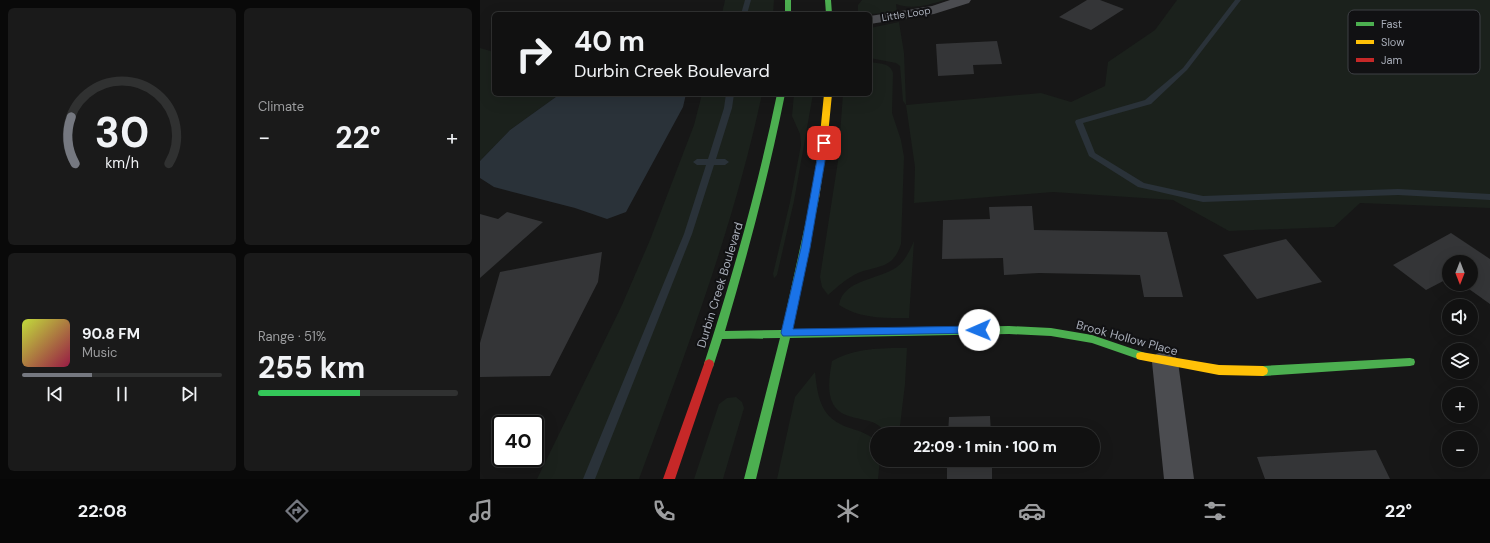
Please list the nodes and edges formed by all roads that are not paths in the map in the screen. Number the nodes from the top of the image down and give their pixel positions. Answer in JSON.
{"nodes":[{"id":1,"x":788,"y":0,"type":"edge"},
{"id":2,"x":828,"y":0,"type":"edge"},
{"id":3,"x":964,"y":0,"type":"edge"},
{"id":4,"x":788,"y":12,"type":"edge"},
{"id":5,"x":829,"y":12,"type":"edge"},
{"id":6,"x":872,"y":20,"type":"edge"},
{"id":7,"x":781,"y":96,"type":"edge"},
{"id":8,"x":828,"y":96,"type":"edge"},
{"id":9,"x":786,"y":333,"type":"junction"},
{"id":10,"x":718,"y":334,"type":"junction"},
{"id":11,"x":1165,"y":362,"type":"junction"},
{"id":12,"x":1410,"y":362,"type":"dead end"},
{"id":13,"x":669,"y":479,"type":"edge"},
{"id":14,"x":750,"y":479,"type":"edge"},
{"id":15,"x":1179,"y":479,"type":"edge"}],
"edges":[{"from":1,"to":4,"type":"street"},
{"from":2,"to":5,"type":"street"},
{"from":3,"to":6,"type":"street","name":"Little Loop"},
{"from":7,"to":10,"type":"street","name":"Durbin Creek Boulevard"},
{"from":8,"to":9,"type":"street"},
{"from":9,"to":10,"type":"street","name":"Brook Hollow Place"},
{"from":9,"to":11,"type":"street","name":"Brook Hollow Place"},
{"from":9,"to":14,"type":"street"},
{"from":10,"to":13,"type":"street","name":"Durbin Creek Boulevard"},
{"from":11,"to":12,"type":"street","name":"Brook Hollow Place"},
{"from":11,"to":15,"type":"street"}]}
